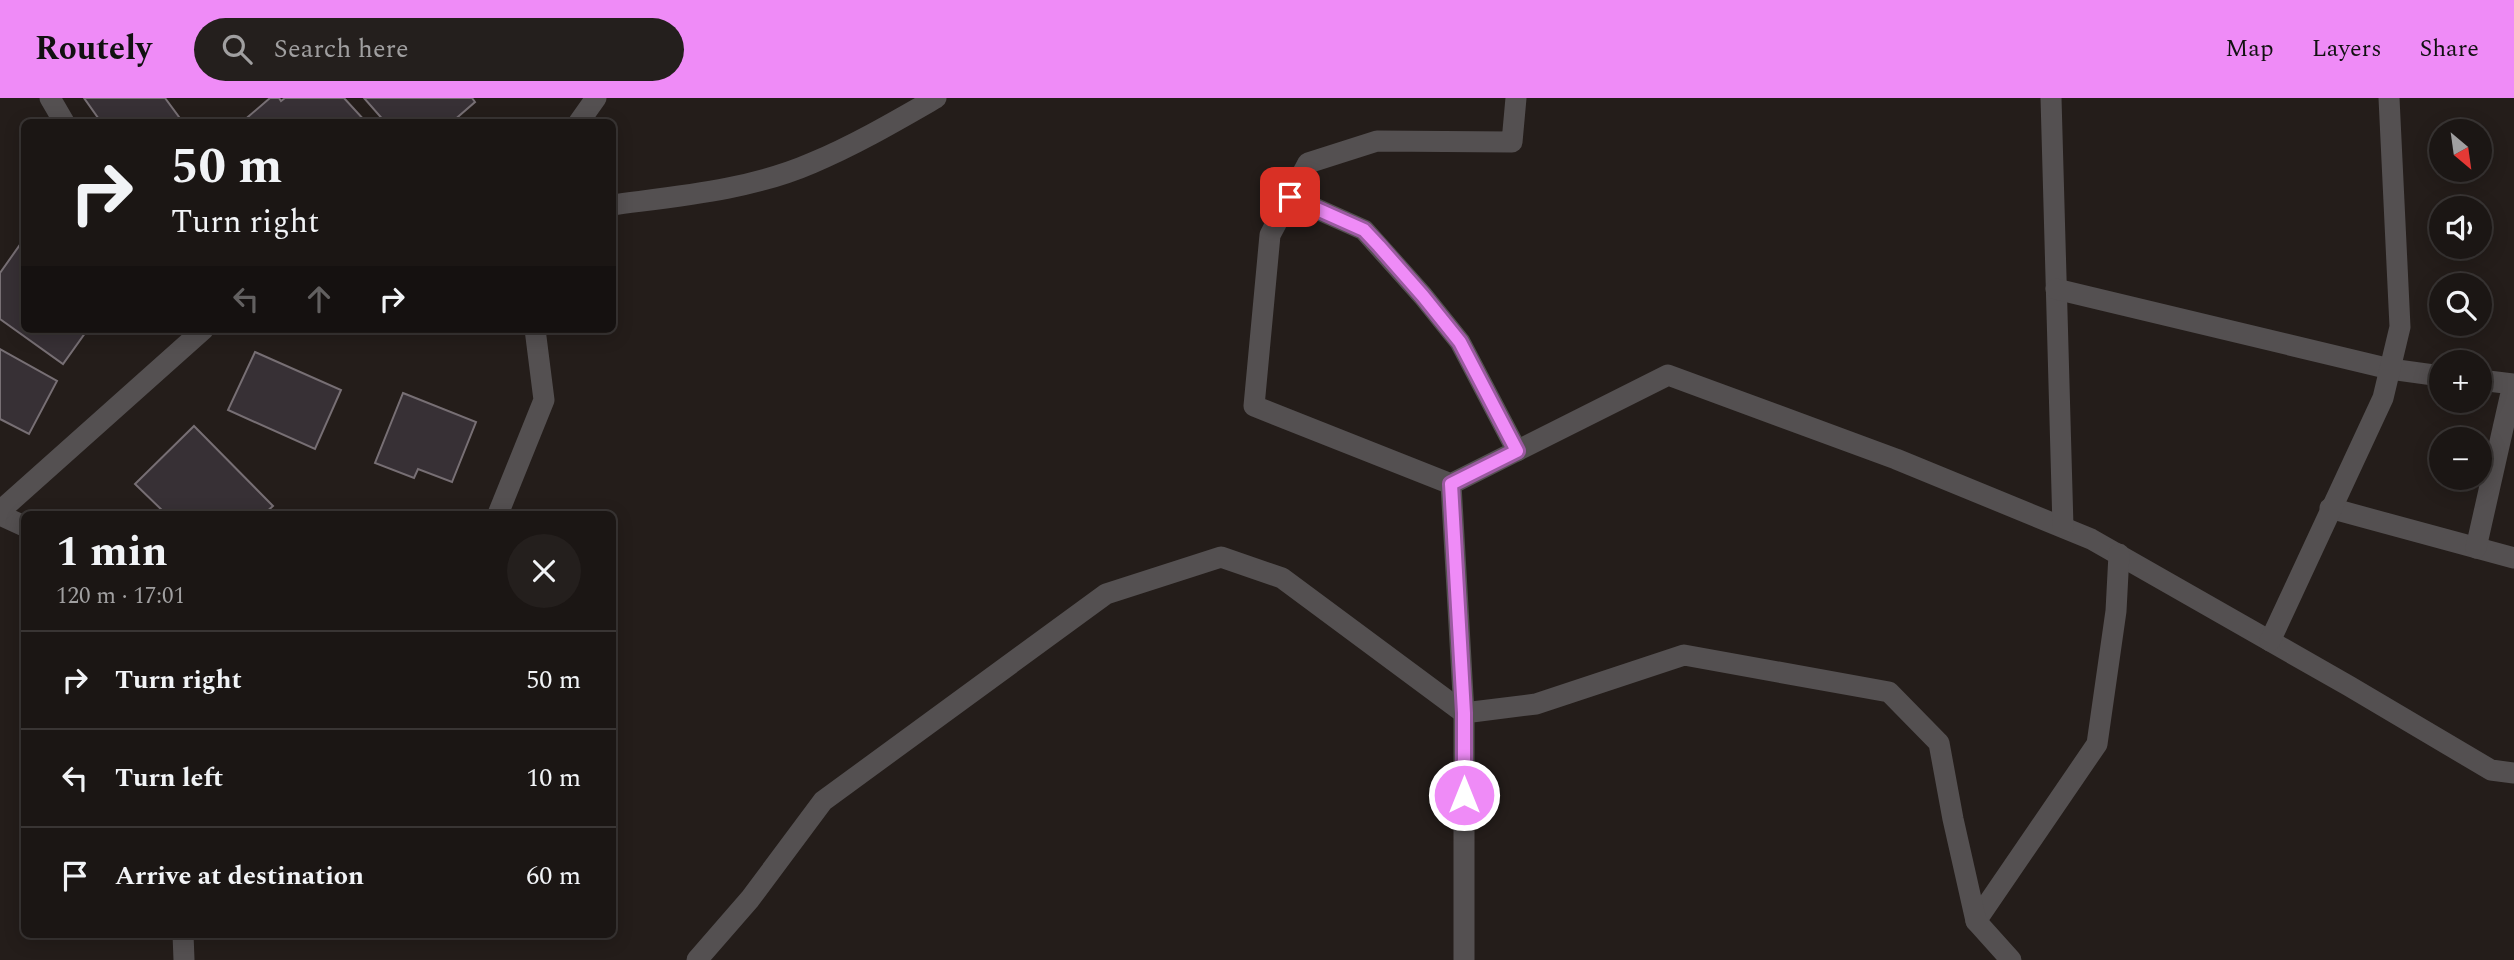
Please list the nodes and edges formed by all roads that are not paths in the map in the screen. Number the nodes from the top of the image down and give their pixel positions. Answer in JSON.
{"nodes":[{"id":1,"x":50,"y":98,"type":"edge"},
{"id":2,"x":597,"y":98,"type":"edge"},
{"id":3,"x":936,"y":98,"type":"edge"},
{"id":4,"x":1516,"y":98,"type":"edge"},
{"id":5,"x":2051,"y":98,"type":"edge"},
{"id":6,"x":2389,"y":98,"type":"edge"},
{"id":7,"x":62,"y":119,"type":"edge"},
{"id":8,"x":581,"y":119,"type":"edge"},
{"id":9,"x":1290,"y":197,"type":"junction"},
{"id":10,"x":616,"y":204,"type":"edge"},
{"id":11,"x":2056,"y":289,"type":"junction"},
{"id":12,"x":193,"y":333,"type":"edge"},
{"id":13,"x":536,"y":333,"type":"edge"},
{"id":14,"x":2390,"y":369,"type":"junction"},
{"id":15,"x":2429,"y":374,"type":"edge"},
{"id":16,"x":2492,"y":382,"type":"edge"},
{"id":17,"x":1517,"y":451,"type":"junction"},
{"id":18,"x":1451,"y":484,"type":"junction"},
{"id":19,"x":2330,"y":508,"type":"junction"},
{"id":20,"x":499,"y":511,"type":"edge"},
{"id":21,"x":0,"y":513,"type":"edge"},
{"id":22,"x":21,"y":524,"type":"edge"},
{"id":23,"x":2063,"y":527,"type":"junction"},
{"id":24,"x":2476,"y":548,"type":"junction"},
{"id":25,"x":2119,"y":554,"type":"junction"},
{"id":26,"x":2514,"y":558,"type":"edge"},
{"id":27,"x":2270,"y":641,"type":"junction"},
{"id":28,"x":1464,"y":713,"type":"junction"},
{"id":29,"x":2514,"y":773,"type":"edge"},
{"id":30,"x":1976,"y":921,"type":"junction"},
{"id":31,"x":183,"y":938,"type":"edge"},
{"id":32,"x":184,"y":960,"type":"edge"},
{"id":33,"x":697,"y":960,"type":"edge"},
{"id":34,"x":1464,"y":960,"type":"edge"},
{"id":35,"x":2011,"y":960,"type":"edge"}],
"edges":[{"from":1,"to":7,"type":"street"},
{"from":2,"to":8,"type":"street"},
{"from":3,"to":10,"type":"street"},
{"from":4,"to":9,"type":"street"},
{"from":5,"to":11,"type":"street"},
{"from":6,"to":14,"type":"street"},
{"from":9,"to":17,"type":"street"},
{"from":9,"to":18,"type":"street"},
{"from":11,"to":14,"type":"street"},
{"from":11,"to":23,"type":"street"},
{"from":12,"to":21,"type":"street"},
{"from":13,"to":20,"type":"street"},
{"from":14,"to":15,"type":"street"},
{"from":14,"to":19,"type":"street"},
{"from":16,"to":24,"type":"street"},
{"from":17,"to":18,"type":"street"},
{"from":17,"to":23,"type":"street"},
{"from":18,"to":28,"type":"street"},
{"from":19,"to":24,"type":"street"},
{"from":19,"to":27,"type":"street"},
{"from":21,"to":22,"type":"street"},
{"from":23,"to":25,"type":"street"},
{"from":24,"to":26,"type":"street"},
{"from":25,"to":27,"type":"street"},
{"from":25,"to":30,"type":"street"},
{"from":27,"to":29,"type":"street"},
{"from":28,"to":30,"type":"street"},
{"from":28,"to":33,"type":"street"},
{"from":28,"to":34,"type":"street"},
{"from":30,"to":35,"type":"street"},
{"from":31,"to":32,"type":"street"}]}
